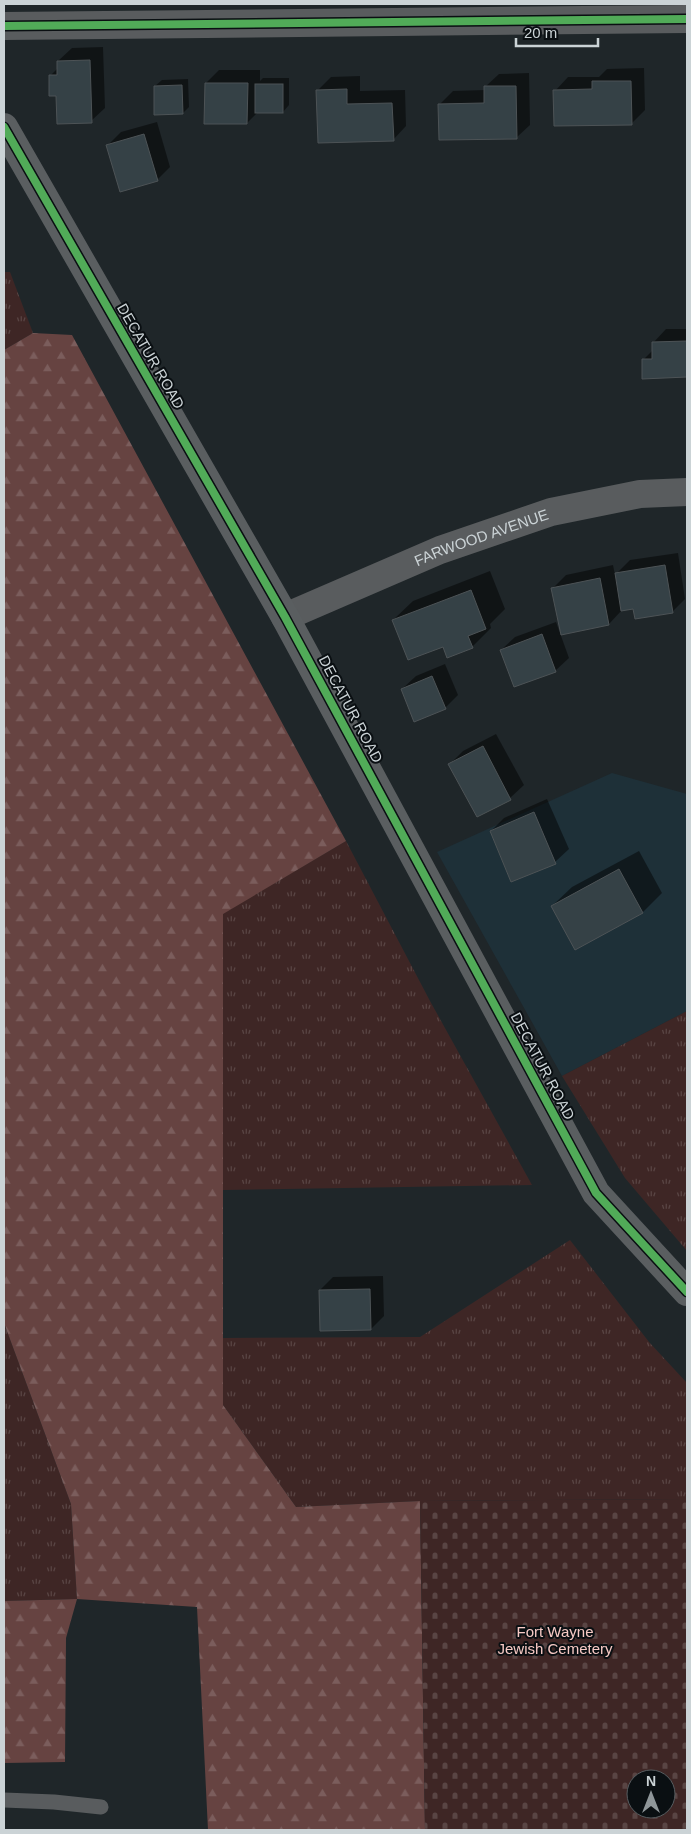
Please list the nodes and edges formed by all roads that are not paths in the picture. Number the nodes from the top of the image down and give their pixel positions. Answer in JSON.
{"nodes":[{"id":1,"x":687,"y":19,"type":"edge"},
{"id":2,"x":4,"y":26,"type":"edge"},
{"id":3,"x":4,"y":127,"type":"edge"},
{"id":4,"x":687,"y":492,"type":"edge"},
{"id":5,"x":285,"y":617,"type":"junction"},
{"id":6,"x":687,"y":1292,"type":"edge"},
{"id":7,"x":4,"y":1800,"type":"edge"},
{"id":8,"x":101,"y":1807,"type":"dead end"}],
"edges":[{"from":1,"to":2,"type":"street"},
{"from":3,"to":5,"type":"street","name":"DECATUR ROAD"},
{"from":4,"to":5,"type":"street","name":"FARWOOD AVENUE"},
{"from":5,"to":6,"type":"street","name":"DECATUR ROAD"},
{"from":7,"to":8,"type":"lane"}]}
